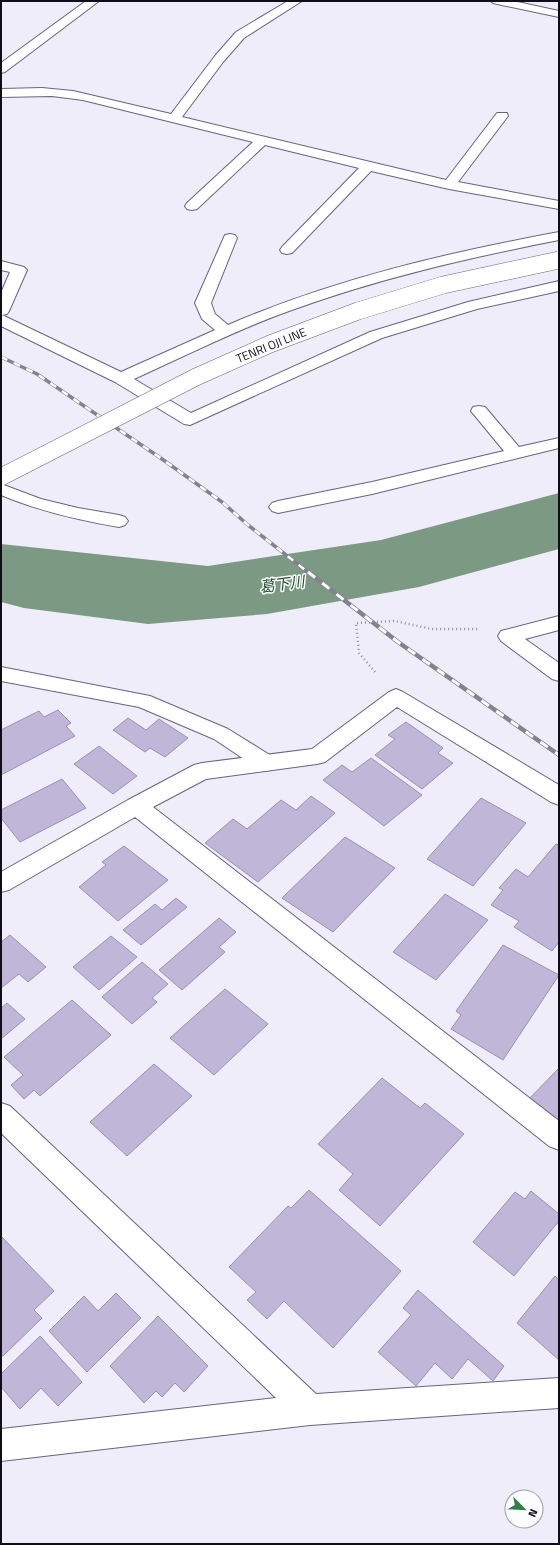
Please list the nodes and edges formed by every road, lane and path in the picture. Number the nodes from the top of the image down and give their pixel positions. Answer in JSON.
{"nodes":[{"id":1,"x":93,"y":1,"type":"edge"},
{"id":2,"x":296,"y":1,"type":"edge"},
{"id":3,"x":503,"y":2,"type":"edge"},
{"id":4,"x":559,"y":14,"type":"edge"},
{"id":5,"x":1,"y":68,"type":"edge"},
{"id":6,"x":1,"y":94,"type":"edge"},
{"id":7,"x":502,"y":116,"type":"dead end"},
{"id":8,"x":174,"y":119,"type":"junction"},
{"id":9,"x":262,"y":141,"type":"junction"},
{"id":10,"x":368,"y":167,"type":"junction"},
{"id":11,"x":449,"y":185,"type":"junction"},
{"id":12,"x":559,"y":205,"type":"edge"},
{"id":13,"x":192,"y":206,"type":"dead end"},
{"id":14,"x":559,"y":236,"type":"edge"},
{"id":15,"x":230,"y":238,"type":"dead end"},
{"id":16,"x":287,"y":250,"type":"dead end"},
{"id":17,"x":559,"y":260,"type":"edge"},
{"id":18,"x":1,"y":265,"type":"edge"},
{"id":19,"x":559,"y":286,"type":"edge"},
{"id":20,"x":1,"y":311,"type":"edge"},
{"id":21,"x":1,"y":320,"type":"edge"},
{"id":22,"x":226,"y":331,"type":"junction"},
{"id":23,"x":121,"y":378,"type":"junction"},
{"id":24,"x":479,"y":411,"type":"dead end"},
{"id":25,"x":559,"y":443,"type":"edge"},
{"id":26,"x":515,"y":454,"type":"junction"},
{"id":27,"x":1,"y":477,"type":"edge"},
{"id":28,"x":1,"y":488,"type":"edge"},
{"id":29,"x":278,"y":507,"type":"dead end"},
{"id":30,"x":118,"y":521,"type":"dead end"},
{"id":31,"x":559,"y":623,"type":"edge"},
{"id":32,"x":508,"y":636,"type":"junction"},
{"id":33,"x":359,"y":653,"type":"dead end"},
{"id":34,"x":1,"y":674,"type":"edge"},
{"id":35,"x":559,"y":674,"type":"edge"},
{"id":36,"x":266,"y":763,"type":"junction"},
{"id":37,"x":559,"y":796,"type":"edge"},
{"id":38,"x":136,"y":806,"type":"junction"},
{"id":39,"x":1,"y":883,"type":"edge"},
{"id":40,"x":1,"y":1114,"type":"edge"},
{"id":41,"x":559,"y":1137,"type":"edge"},
{"id":42,"x":559,"y":1394,"type":"edge"},
{"id":43,"x":310,"y":1410,"type":"junction"},
{"id":44,"x":1,"y":1446,"type":"edge"}],
"edges":[{"from":1,"to":5,"type":"main road"},
{"from":2,"to":8,"type":"main road"},
{"from":3,"to":4,"type":"main road"},
{"from":6,"to":8,"type":"main road"},
{"from":7,"to":11,"type":"main road"},
{"from":8,"to":9,"type":"main road"},
{"from":9,"to":10,"type":"main road"},
{"from":9,"to":13,"type":"main road"},
{"from":10,"to":11,"type":"main road"},
{"from":10,"to":16,"type":"main road"},
{"from":11,"to":12,"type":"main road"},
{"from":14,"to":22,"type":"main road"},
{"from":15,"to":22,"type":"main road"},
{"from":17,"to":27,"type":"main road","name":"TENRI OJI LINE","bridge":true},
{"from":18,"to":20,"type":"main road"},
{"from":19,"to":23,"type":"main road"},
{"from":21,"to":23,"type":"main road"},
{"from":22,"to":23,"type":"main road"},
{"from":24,"to":26,"type":"main road"},
{"from":25,"to":26,"type":"main road"},
{"from":26,"to":29,"type":"main road"},
{"from":28,"to":30,"type":"lane"},
{"from":31,"to":32,"type":"main road"},
{"from":32,"to":33,"type":"path"},
{"from":32,"to":35,"type":"main road"},
{"from":34,"to":36,"type":"lane"},
{"from":36,"to":37,"type":"main road"},
{"from":36,"to":38,"type":"main road"},
{"from":38,"to":39,"type":"main road"},
{"from":38,"to":41,"type":"main road"},
{"from":40,"to":43,"type":"main road"},
{"from":42,"to":43,"type":"main road"},
{"from":43,"to":44,"type":"main road"}]}
